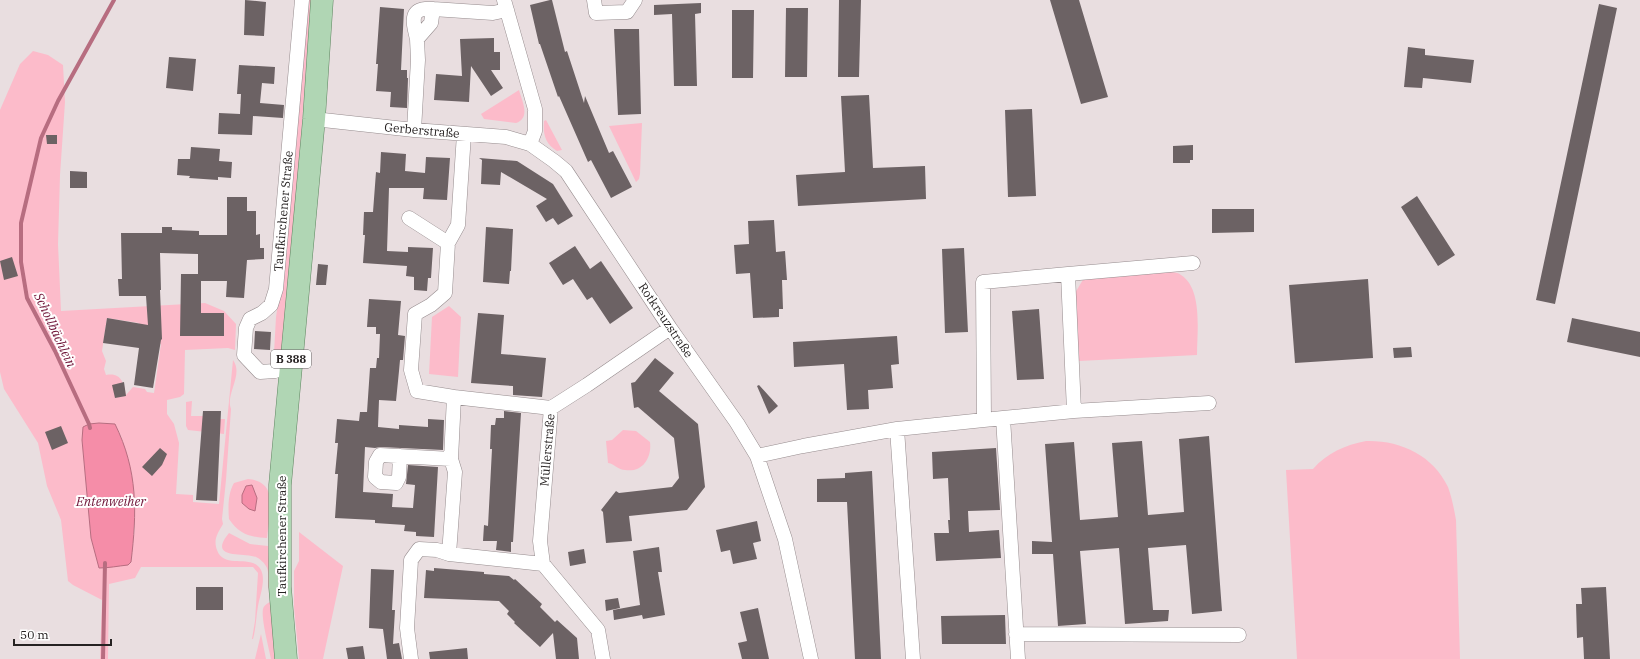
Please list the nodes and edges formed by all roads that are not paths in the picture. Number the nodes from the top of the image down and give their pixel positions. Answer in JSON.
{"nodes":[{"id":1,"x":302,"y":0,"type":"edge"},
{"id":2,"x":322,"y":0,"type":"edge"},
{"id":3,"x":594,"y":0,"type":"edge"},
{"id":4,"x":635,"y":0,"type":"edge"},
{"id":5,"x":506,"y":5,"type":"edge"},
{"id":6,"x":314,"y":119,"type":"junction"},
{"id":7,"x":414,"y":130,"type":"junction"},
{"id":8,"x":464,"y":134,"type":"junction"},
{"id":9,"x":530,"y":144,"type":"junction"},
{"id":10,"x":409,"y":218,"type":"dead end"},
{"id":11,"x":448,"y":243,"type":"junction"},
{"id":12,"x":1193,"y":263,"type":"dead end"},
{"id":13,"x":1068,"y":274,"type":"junction"},
{"id":14,"x":670,"y":328,"type":"junction"},
{"id":15,"x":290,"y":366,"type":"junction"},
{"id":16,"x":454,"y":397,"type":"junction"},
{"id":17,"x":1208,"y":403,"type":"dead end"},
{"id":18,"x":551,"y":408,"type":"junction"},
{"id":19,"x":1074,"y":412,"type":"junction"},
{"id":20,"x":1003,"y":418,"type":"junction"},
{"id":21,"x":984,"y":420,"type":"junction"},
{"id":22,"x":897,"y":429,"type":"junction"},
{"id":23,"x":400,"y":456,"type":"dead end"},
{"id":24,"x":757,"y":456,"type":"junction"},
{"id":25,"x":451,"y":459,"type":"junction"},
{"id":26,"x":449,"y":554,"type":"junction"},
{"id":27,"x":543,"y":564,"type":"junction"},
{"id":28,"x":1016,"y":634,"type":"junction"},
{"id":29,"x":1239,"y":635,"type":"dead end"},
{"id":30,"x":286,"y":659,"type":"edge"},
{"id":31,"x":411,"y":659,"type":"edge"},
{"id":32,"x":603,"y":659,"type":"edge"},
{"id":33,"x":811,"y":659,"type":"edge"},
{"id":34,"x":913,"y":659,"type":"edge"},
{"id":35,"x":1018,"y":659,"type":"edge"}],
"edges":[{"from":1,"to":15,"type":"street","name":"Taufkirchener Straße"},
{"from":2,"to":6,"type":"main road","name":"Taufkirchener Straße","number":"B 388"},
{"from":3,"to":4,"type":"street"},
{"from":5,"to":7,"type":"street"},
{"from":5,"to":9,"type":"street"},
{"from":6,"to":7,"type":"street","name":"Gerberstraße"},
{"from":6,"to":15,"type":"main road","name":"Taufkirchener Straße","number":"B 388"},
{"from":7,"to":8,"type":"street","name":"Gerberstraße"},
{"from":8,"to":9,"type":"street","name":"Gerberstraße"},
{"from":8,"to":11,"type":"street"},
{"from":9,"to":14,"type":"street","name":"Rotkreuzstraße"},
{"from":10,"to":11,"type":"street"},
{"from":11,"to":16,"type":"street"},
{"from":12,"to":13,"type":"street"},
{"from":13,"to":19,"type":"street"},
{"from":13,"to":21,"type":"street"},
{"from":14,"to":18,"type":"street","name":"Müllerstraße"},
{"from":14,"to":24,"type":"street","name":"Rotkreuzstraße"},
{"from":15,"to":30,"type":"main road","name":"Taufkirchener Straße","number":"B 388"},
{"from":16,"to":18,"type":"street"},
{"from":16,"to":25,"type":"street"},
{"from":17,"to":19,"type":"street"},
{"from":18,"to":27,"type":"street","name":"Müllerstraße"},
{"from":19,"to":20,"type":"street"},
{"from":20,"to":21,"type":"street"},
{"from":20,"to":28,"type":"street"},
{"from":21,"to":22,"type":"street"},
{"from":22,"to":24,"type":"street"},
{"from":22,"to":34,"type":"street"},
{"from":23,"to":25,"type":"street"},
{"from":24,"to":33,"type":"street","name":"Rotkreuzstraße"},
{"from":25,"to":26,"type":"street"},
{"from":26,"to":27,"type":"street"},
{"from":26,"to":31,"type":"street"},
{"from":27,"to":32,"type":"street"},
{"from":28,"to":29,"type":"street"},
{"from":28,"to":35,"type":"street"}]}
